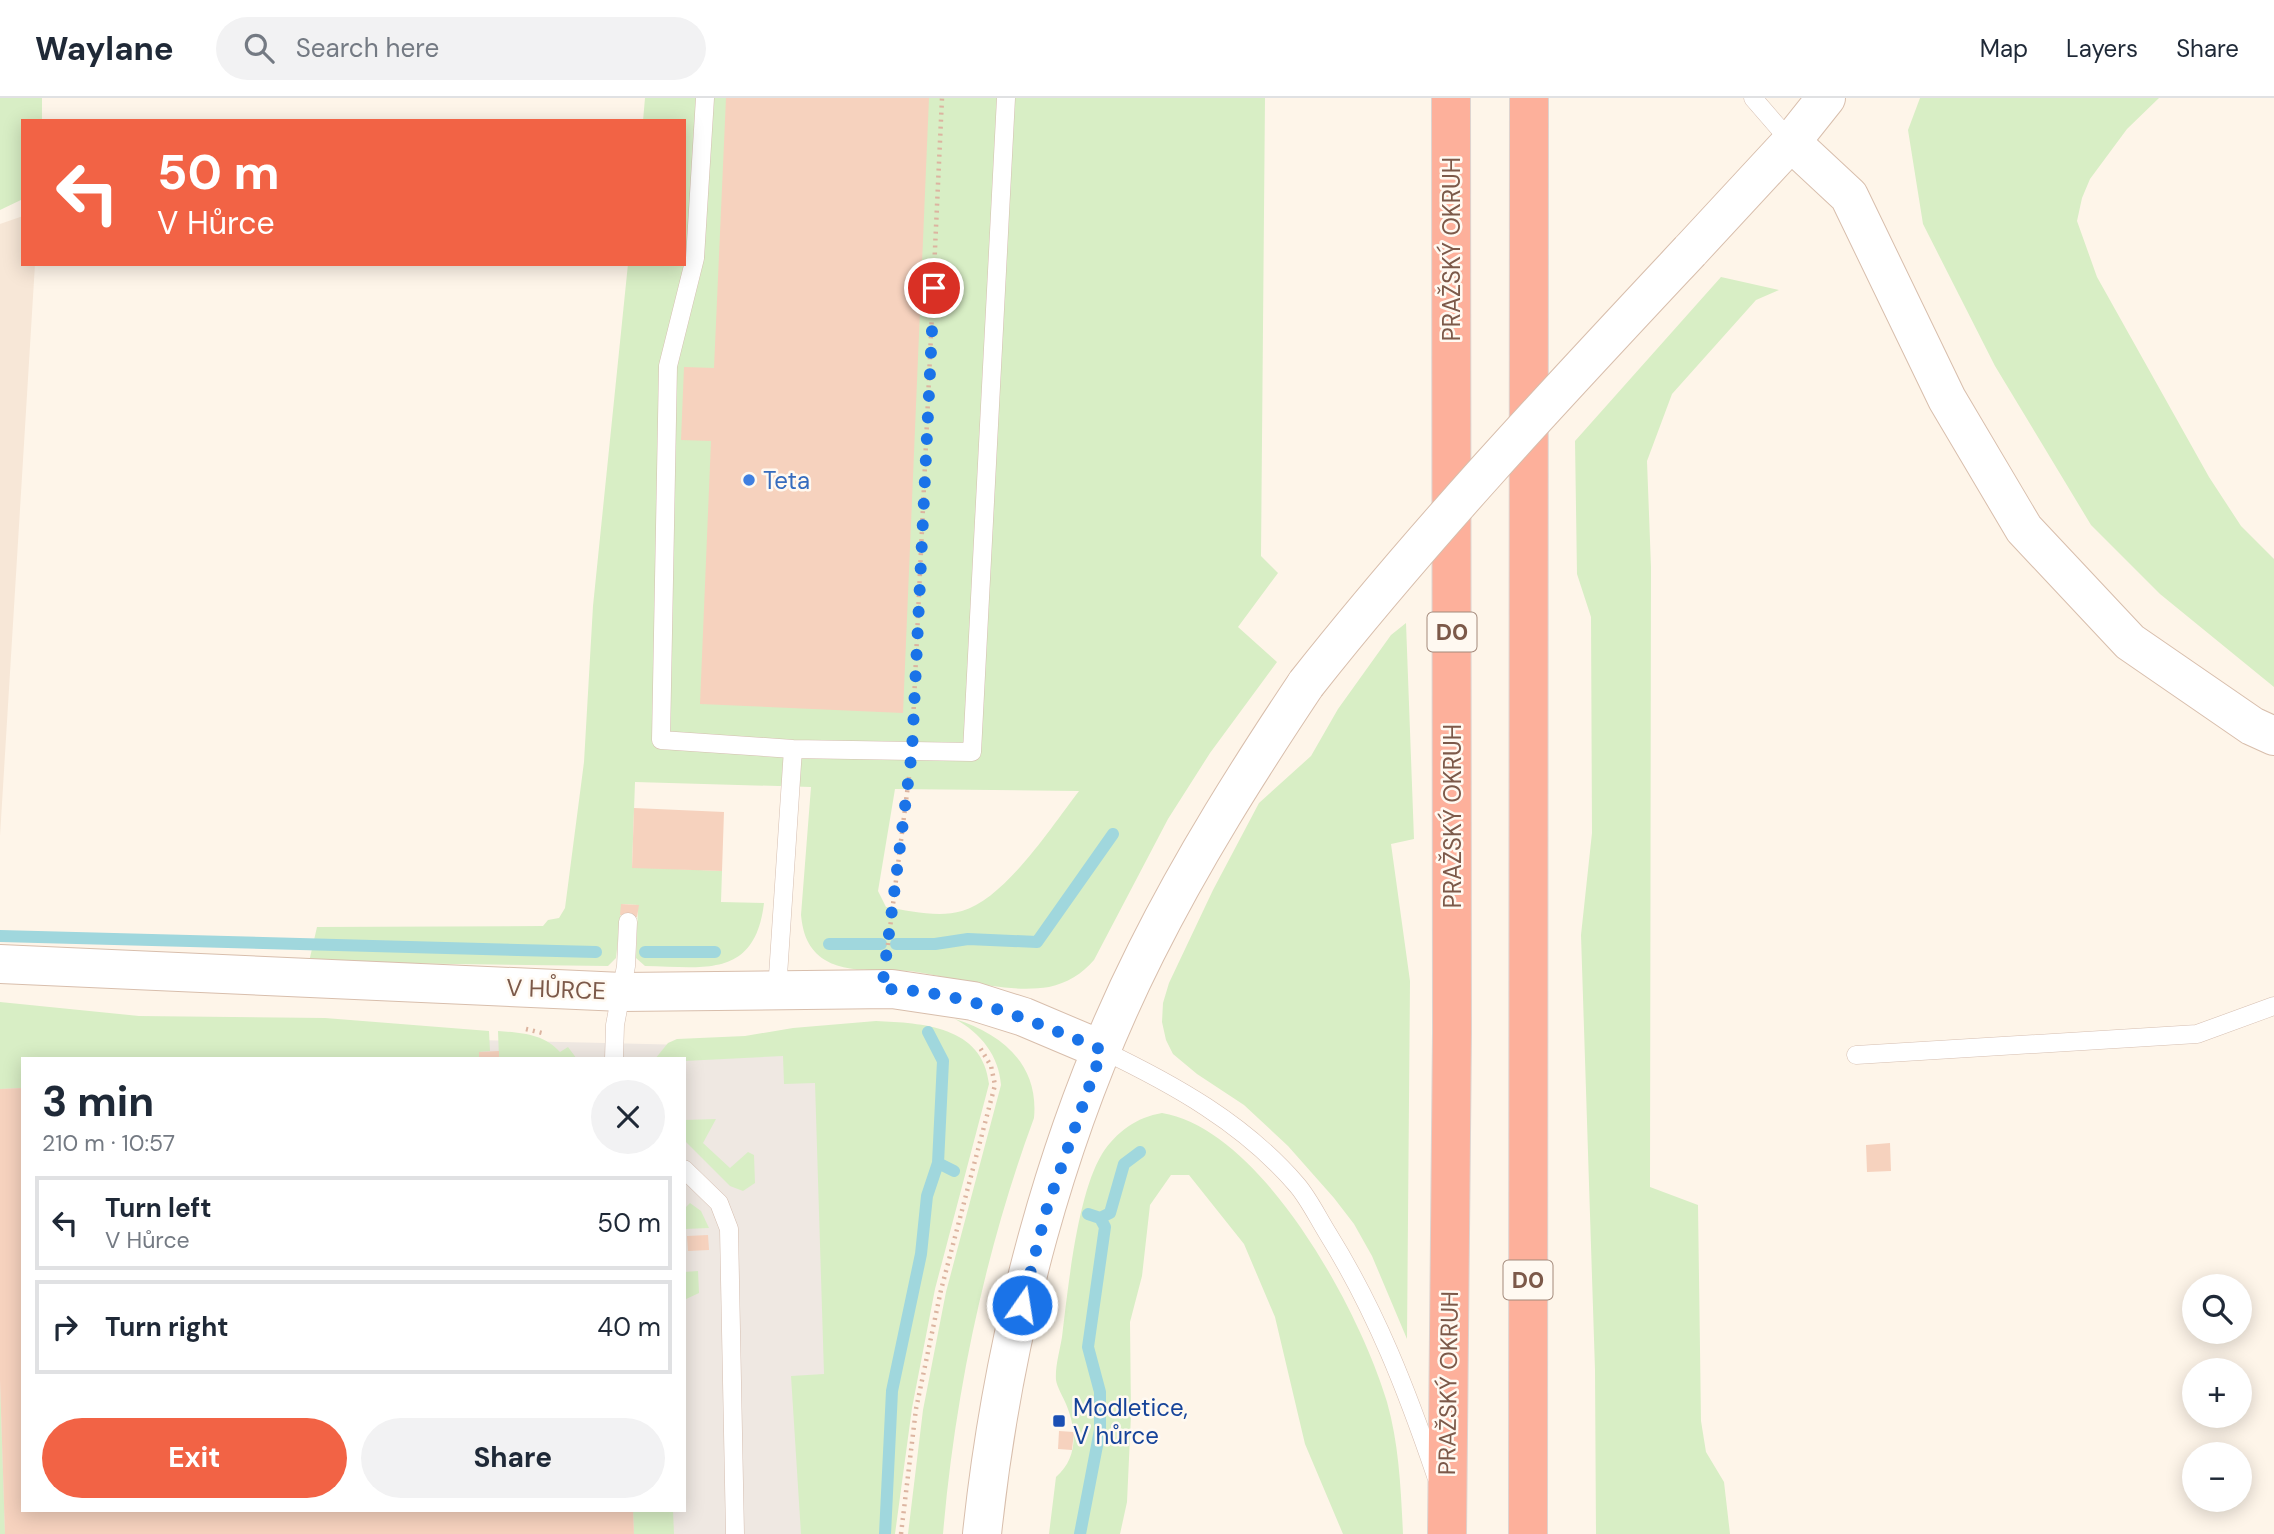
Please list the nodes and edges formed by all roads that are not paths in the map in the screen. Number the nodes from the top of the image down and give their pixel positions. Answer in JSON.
{"nodes":[{"id":1,"x":705,"y":98,"type":"edge"},
{"id":2,"x":1006,"y":98,"type":"edge"},
{"id":3,"x":1451,"y":98,"type":"edge"},
{"id":4,"x":1529,"y":98,"type":"edge"},
{"id":5,"x":1753,"y":98,"type":"edge"},
{"id":6,"x":1826,"y":98,"type":"edge"},
{"id":7,"x":1791,"y":142,"type":"junction"},
{"id":8,"x":2274,"y":736,"type":"edge"},
{"id":9,"x":793,"y":749,"type":"junction"},
{"id":10,"x":628,"y":922,"type":"dead end"},
{"id":11,"x":0,"y":964,"type":"edge"},
{"id":12,"x":777,"y":991,"type":"junction"},
{"id":13,"x":622,"y":992,"type":"junction"},
{"id":14,"x":2274,"y":1006,"type":"edge"},
{"id":15,"x":1102,"y":1050,"type":"junction"},
{"id":16,"x":1856,"y":1055,"type":"dead end"},
{"id":17,"x":614,"y":1057,"type":"edge"},
{"id":18,"x":686,"y":1171,"type":"edge"},
{"id":19,"x":1447,"y":1521,"type":"edge"},
{"id":20,"x":735,"y":1534,"type":"edge"},
{"id":21,"x":982,"y":1534,"type":"edge"},
{"id":22,"x":1528,"y":1534,"type":"edge"}],
"edges":[{"from":1,"to":9,"type":"lane"},
{"from":2,"to":9,"type":"lane"},
{"from":3,"to":19,"type":"highway","name":"PRAŽSKÝ OKRUH","number":"D0"},
{"from":4,"to":22,"type":"highway","number":"D0"},
{"from":5,"to":7,"type":"lane"},
{"from":6,"to":7,"type":"street"},
{"from":7,"to":8,"type":"street"},
{"from":7,"to":15,"type":"street","bridge":true},
{"from":9,"to":12,"type":"lane"},
{"from":10,"to":13,"type":"lane"},
{"from":11,"to":13,"type":"street","name":"V HŮRCE"},
{"from":12,"to":13,"type":"street","name":"V HŮRCE"},
{"from":12,"to":15,"type":"street","name":"V HŮRCE"},
{"from":13,"to":17,"type":"lane"},
{"from":14,"to":16,"type":"lane"},
{"from":15,"to":19,"type":"lane"},
{"from":15,"to":21,"type":"street"},
{"from":18,"to":20,"type":"lane"}]}
